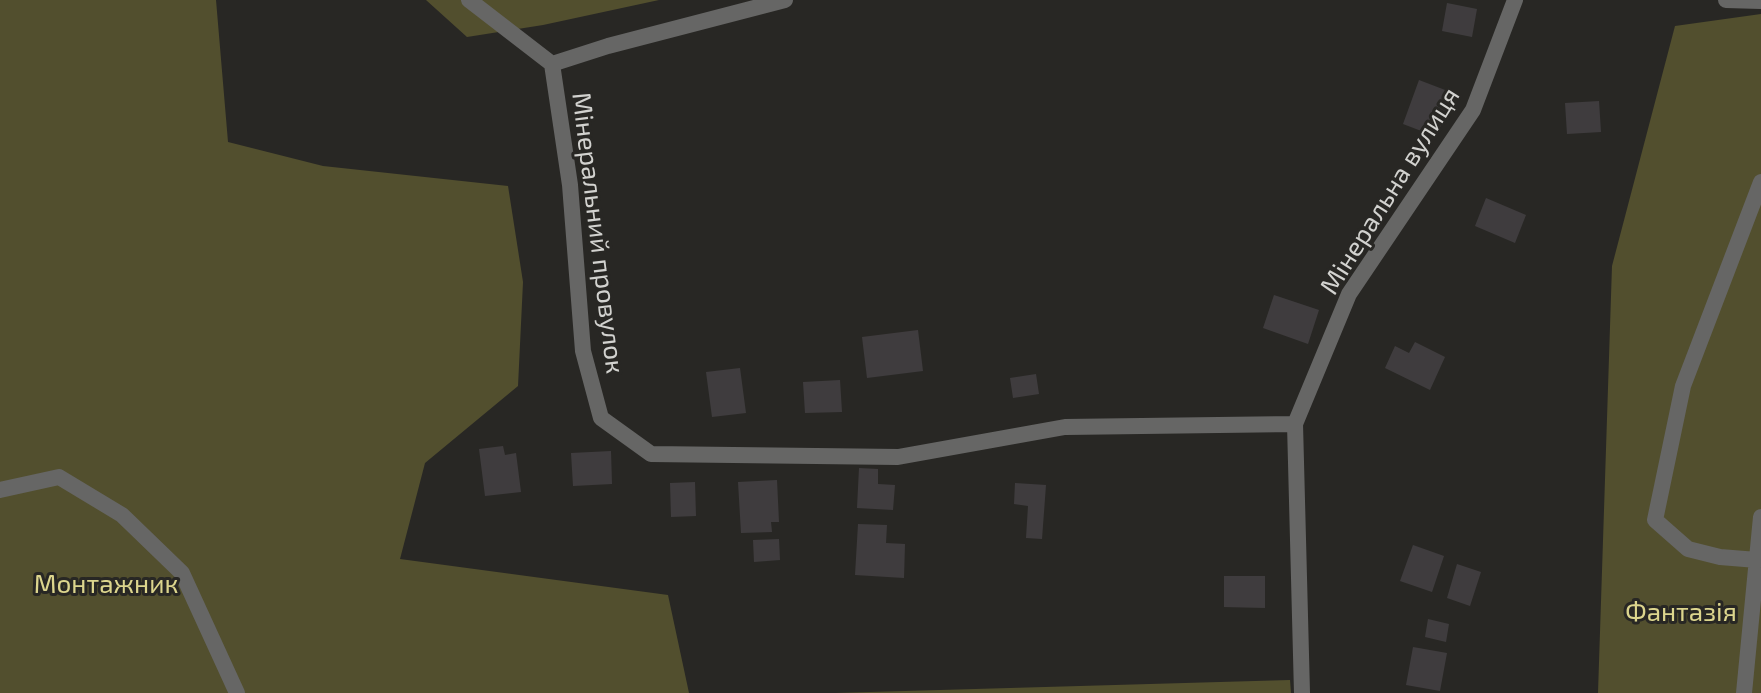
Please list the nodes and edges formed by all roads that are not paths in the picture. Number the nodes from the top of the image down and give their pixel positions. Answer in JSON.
{"nodes":[{"id":1,"x":469,"y":0,"type":"edge"},
{"id":2,"x":785,"y":0,"type":"edge"},
{"id":3,"x":1515,"y":0,"type":"edge"},
{"id":4,"x":1726,"y":0,"type":"edge"},
{"id":5,"x":1761,"y":1,"type":"edge"},
{"id":6,"x":552,"y":64,"type":"junction"},
{"id":7,"x":1761,"y":182,"type":"edge"},
{"id":8,"x":1295,"y":424,"type":"junction"},
{"id":9,"x":0,"y":490,"type":"edge"},
{"id":10,"x":1761,"y":517,"type":"edge"},
{"id":11,"x":1757,"y":560,"type":"junction"},
{"id":12,"x":237,"y":693,"type":"edge"},
{"id":13,"x":1302,"y":693,"type":"edge"},
{"id":14,"x":1744,"y":693,"type":"edge"}],
"edges":[{"from":1,"to":6,"type":"street","name":"Мінеральний провулок"},
{"from":2,"to":6,"type":"street","name":"Мінеральний провулок"},
{"from":3,"to":8,"type":"street","name":"Мінеральна вулиця"},
{"from":4,"to":5,"type":"street"},
{"from":6,"to":8,"type":"street","name":"Мінеральний провулок"},
{"from":7,"to":11,"type":"street"},
{"from":8,"to":13,"type":"street","name":"Мінеральна вулиця"},
{"from":9,"to":12,"type":"street"},
{"from":10,"to":11,"type":"street"},
{"from":11,"to":14,"type":"street"}]}
